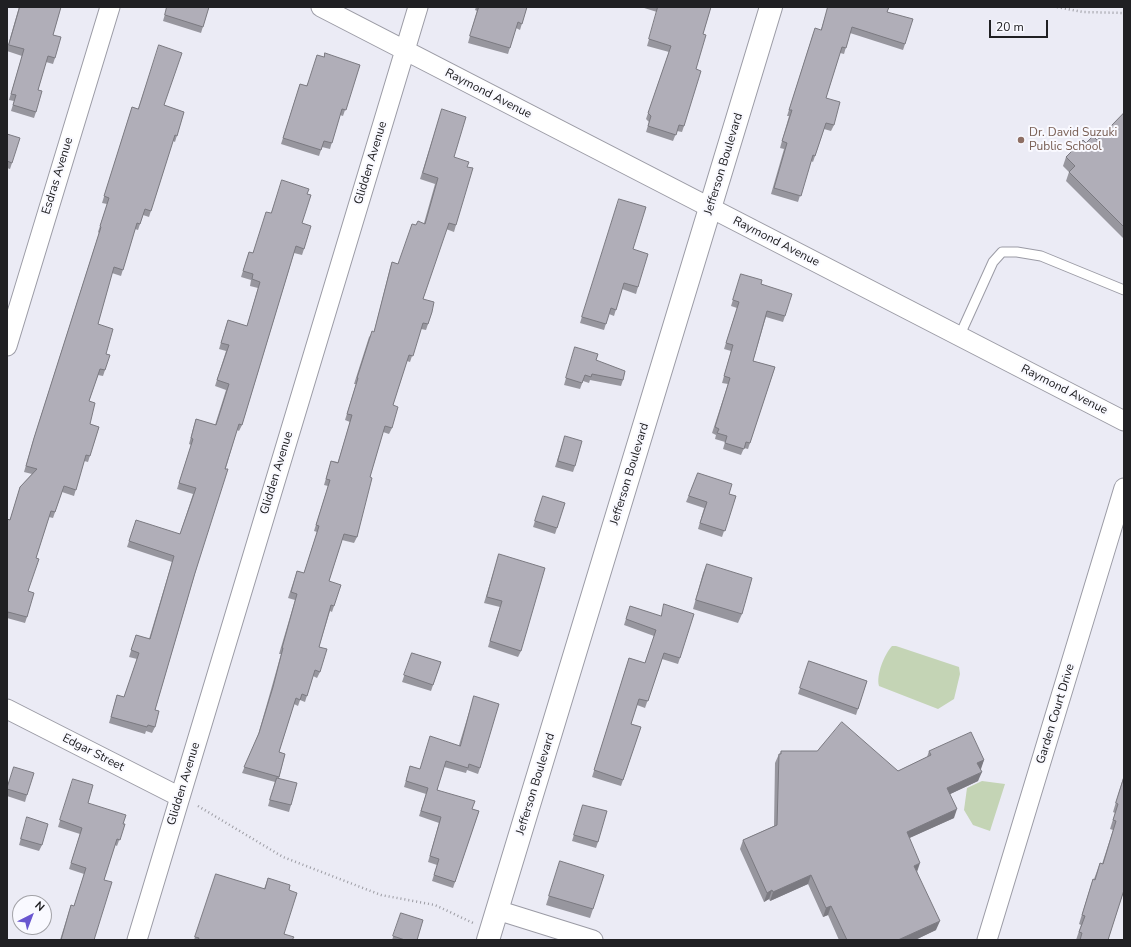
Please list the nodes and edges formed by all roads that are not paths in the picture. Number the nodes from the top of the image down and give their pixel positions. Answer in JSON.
{"nodes":[{"id":1,"x":110,"y":7,"type":"edge"},
{"id":2,"x":322,"y":7,"type":"edge"},
{"id":3,"x":418,"y":7,"type":"edge"},
{"id":4,"x":772,"y":7,"type":"edge"},
{"id":5,"x":405,"y":51,"type":"junction"},
{"id":6,"x":711,"y":208,"type":"junction"},
{"id":7,"x":1124,"y":290,"type":"edge"},
{"id":8,"x":959,"y":337,"type":"junction"},
{"id":9,"x":7,"y":346,"type":"edge"},
{"id":10,"x":1124,"y":421,"type":"edge"},
{"id":11,"x":1124,"y":488,"type":"edge"},
{"id":12,"x":7,"y":709,"type":"edge"},
{"id":13,"x":186,"y":800,"type":"junction"},
{"id":14,"x":497,"y":910,"type":"junction"},
{"id":15,"x":137,"y":940,"type":"edge"},
{"id":16,"x":488,"y":940,"type":"edge"},
{"id":17,"x":593,"y":940,"type":"edge"},
{"id":18,"x":987,"y":940,"type":"edge"}],
"edges":[{"from":1,"to":9,"type":"street","name":"Esdras Avenue"},
{"from":2,"to":5,"type":"street","name":"Raymond Avenue"},
{"from":3,"to":5,"type":"street","name":"Glidden Avenue"},
{"from":4,"to":6,"type":"street","name":"Jefferson Boulevard"},
{"from":5,"to":6,"type":"street","name":"Raymond Avenue"},
{"from":5,"to":13,"type":"street","name":"Glidden Avenue"},
{"from":6,"to":8,"type":"street","name":"Raymond Avenue"},
{"from":6,"to":14,"type":"street","name":"Jefferson Boulevard"},
{"from":7,"to":8,"type":"lane"},
{"from":8,"to":10,"type":"street","name":"Raymond Avenue"},
{"from":11,"to":18,"type":"street","name":"Garden Court Drive"},
{"from":12,"to":13,"type":"street","name":"Edgar Street"},
{"from":13,"to":15,"type":"street","name":"Glidden Avenue"},
{"from":14,"to":16,"type":"street","name":"Jefferson Boulevard"},
{"from":14,"to":17,"type":"street"}]}
